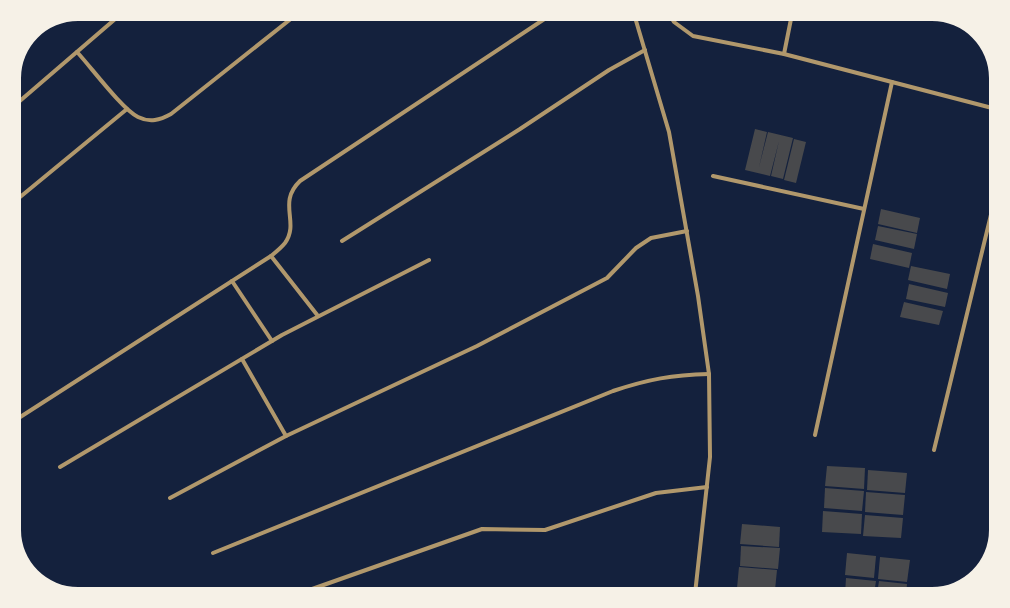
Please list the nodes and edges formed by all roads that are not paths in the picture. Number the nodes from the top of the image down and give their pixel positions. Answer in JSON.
{"nodes":[{"id":1,"x":113,"y":21,"type":"edge"},
{"id":2,"x":288,"y":21,"type":"edge"},
{"id":3,"x":541,"y":21,"type":"edge"},
{"id":4,"x":636,"y":21,"type":"edge"},
{"id":5,"x":673,"y":21,"type":"edge"},
{"id":6,"x":791,"y":21,"type":"edge"},
{"id":7,"x":645,"y":50,"type":"junction"},
{"id":8,"x":77,"y":52,"type":"junction"},
{"id":9,"x":784,"y":54,"type":"junction"},
{"id":10,"x":892,"y":82,"type":"junction"},
{"id":11,"x":21,"y":100,"type":"edge"},
{"id":12,"x":989,"y":107,"type":"edge"},
{"id":13,"x":127,"y":109,"type":"junction"},
{"id":14,"x":713,"y":176,"type":"dead end"},
{"id":15,"x":21,"y":196,"type":"edge"},
{"id":16,"x":864,"y":209,"type":"junction"},
{"id":17,"x":989,"y":223,"type":"edge"},
{"id":18,"x":687,"y":231,"type":"junction"},
{"id":19,"x":342,"y":241,"type":"dead end"},
{"id":20,"x":271,"y":256,"type":"junction"},
{"id":21,"x":429,"y":260,"type":"dead end"},
{"id":22,"x":232,"y":281,"type":"junction"},
{"id":23,"x":318,"y":316,"type":"junction"},
{"id":24,"x":272,"y":341,"type":"junction"},
{"id":25,"x":242,"y":359,"type":"junction"},
{"id":26,"x":709,"y":374,"type":"junction"},
{"id":27,"x":21,"y":417,"type":"edge"},
{"id":28,"x":286,"y":436,"type":"junction"},
{"id":29,"x":815,"y":436,"type":"dead end"},
{"id":30,"x":934,"y":450,"type":"dead end"},
{"id":31,"x":60,"y":467,"type":"dead end"},
{"id":32,"x":706,"y":487,"type":"junction"},
{"id":33,"x":170,"y":498,"type":"dead end"},
{"id":34,"x":213,"y":553,"type":"dead end"},
{"id":35,"x":318,"y":587,"type":"edge"},
{"id":36,"x":696,"y":587,"type":"edge"}],
"edges":[{"from":1,"to":8,"type":"street"},
{"from":2,"to":13,"type":"street"},
{"from":3,"to":20,"type":"street"},
{"from":4,"to":7,"type":"street"},
{"from":5,"to":9,"type":"street"},
{"from":6,"to":9,"type":"street"},
{"from":7,"to":18,"type":"street"},
{"from":7,"to":19,"type":"street"},
{"from":8,"to":11,"type":"street"},
{"from":8,"to":13,"type":"street"},
{"from":9,"to":10,"type":"street"},
{"from":10,"to":12,"type":"street"},
{"from":10,"to":16,"type":"street"},
{"from":13,"to":15,"type":"street"},
{"from":14,"to":16,"type":"street"},
{"from":16,"to":29,"type":"street"},
{"from":17,"to":30,"type":"street"},
{"from":18,"to":26,"type":"street"},
{"from":18,"to":28,"type":"street"},
{"from":20,"to":22,"type":"street"},
{"from":20,"to":23,"type":"street"},
{"from":21,"to":23,"type":"street"},
{"from":22,"to":24,"type":"street"},
{"from":22,"to":27,"type":"street"},
{"from":23,"to":24,"type":"street"},
{"from":24,"to":25,"type":"street"},
{"from":25,"to":28,"type":"street"},
{"from":25,"to":31,"type":"street"},
{"from":26,"to":32,"type":"street"},
{"from":26,"to":34,"type":"street"},
{"from":28,"to":33,"type":"street"},
{"from":32,"to":35,"type":"street"},
{"from":32,"to":36,"type":"street"}]}
